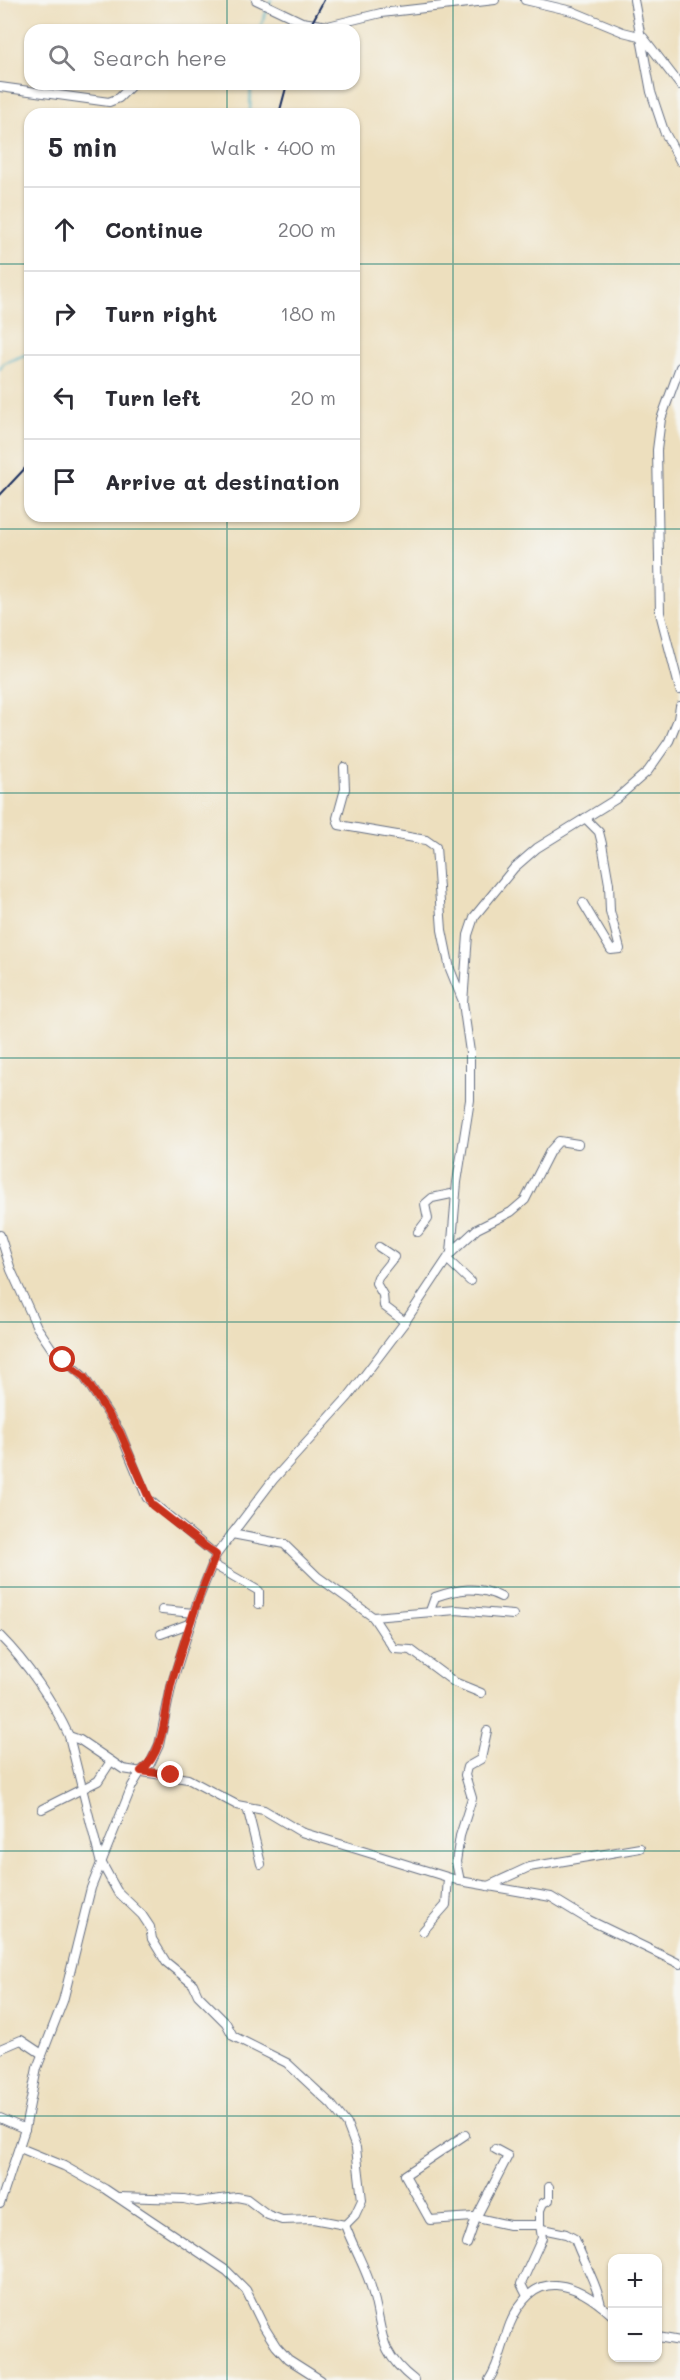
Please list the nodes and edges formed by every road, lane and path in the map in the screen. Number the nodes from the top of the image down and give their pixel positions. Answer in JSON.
{"nodes":[{"id":1,"x":495,"y":0,"type":"edge"},
{"id":2,"x":525,"y":0,"type":"edge"},
{"id":3,"x":634,"y":0,"type":"edge"},
{"id":4,"x":256,"y":1,"type":"edge"},
{"id":5,"x":315,"y":24,"type":"edge"},
{"id":6,"x":336,"y":24,"type":"edge"},
{"id":7,"x":642,"y":37,"type":"junction"},
{"id":8,"x":680,"y":85,"type":"edge"},
{"id":9,"x":0,"y":87,"type":"edge"},
{"id":10,"x":127,"y":90,"type":"edge"},
{"id":11,"x":680,"y":161,"type":"edge"},
{"id":12,"x":680,"y":368,"type":"edge"},
{"id":13,"x":680,"y":690,"type":"edge"},
{"id":14,"x":680,"y":706,"type":"edge"},
{"id":15,"x":679,"y":719,"type":"edge"},
{"id":16,"x":344,"y":767,"type":"dead end"},
{"id":17,"x":585,"y":818,"type":"junction"},
{"id":18,"x":583,"y":903,"type":"dead end"},
{"id":19,"x":463,"y":1003,"type":"junction"},
{"id":20,"x":578,"y":1144,"type":"dead end"},
{"id":21,"x":456,"y":1193,"type":"junction"},
{"id":22,"x":418,"y":1232,"type":"dead end"},
{"id":23,"x":0,"y":1235,"type":"edge"},
{"id":24,"x":379,"y":1247,"type":"dead end"},
{"id":25,"x":449,"y":1256,"type":"junction"},
{"id":26,"x":470,"y":1281,"type":"dead end"},
{"id":27,"x":405,"y":1322,"type":"junction"},
{"id":28,"x":232,"y":1533,"type":"junction"},
{"id":29,"x":216,"y":1555,"type":"junction"},
{"id":30,"x":212,"y":1564,"type":"junction"},
{"id":31,"x":501,"y":1597,"type":"dead end"},
{"id":32,"x":259,"y":1604,"type":"dead end"},
{"id":33,"x":162,"y":1610,"type":"dead end"},
{"id":34,"x":430,"y":1611,"type":"junction"},
{"id":35,"x":194,"y":1613,"type":"junction"},
{"id":36,"x":513,"y":1615,"type":"dead end"},
{"id":37,"x":373,"y":1617,"type":"junction"},
{"id":38,"x":191,"y":1623,"type":"junction"},
{"id":39,"x":161,"y":1634,"type":"dead end"},
{"id":40,"x":0,"y":1636,"type":"edge"},
{"id":41,"x":481,"y":1693,"type":"dead end"},
{"id":42,"x":487,"y":1731,"type":"dead end"},
{"id":43,"x":69,"y":1736,"type":"junction"},
{"id":44,"x":111,"y":1761,"type":"junction"},
{"id":45,"x":141,"y":1771,"type":"junction"},
{"id":46,"x":82,"y":1790,"type":"junction"},
{"id":47,"x":246,"y":1807,"type":"junction"},
{"id":48,"x":42,"y":1809,"type":"dead end"},
{"id":49,"x":640,"y":1848,"type":"dead end"},
{"id":50,"x":100,"y":1860,"type":"junction"},
{"id":51,"x":261,"y":1864,"type":"dead end"},
{"id":52,"x":448,"y":1878,"type":"junction"},
{"id":53,"x":460,"y":1881,"type":"junction"},
{"id":54,"x":486,"y":1887,"type":"junction"},
{"id":55,"x":423,"y":1931,"type":"dead end"},
{"id":56,"x":680,"y":1964,"type":"edge"},
{"id":57,"x":0,"y":2049,"type":"edge"},
{"id":58,"x":42,"y":2054,"type":"junction"},
{"id":59,"x":0,"y":2118,"type":"edge"},
{"id":60,"x":25,"y":2129,"type":"junction"},
{"id":61,"x":465,"y":2135,"type":"dead end"},
{"id":62,"x":20,"y":2148,"type":"junction"},
{"id":63,"x":495,"y":2149,"type":"dead end"},
{"id":64,"x":549,"y":2187,"type":"dead end"},
{"id":65,"x":118,"y":2198,"type":"junction"},
{"id":66,"x":0,"y":2204,"type":"edge"},
{"id":67,"x":476,"y":2218,"type":"junction"},
{"id":68,"x":345,"y":2225,"type":"junction"},
{"id":69,"x":541,"y":2227,"type":"junction"},
{"id":70,"x":467,"y":2244,"type":"dead end"},
{"id":71,"x":527,"y":2296,"type":"junction"},
{"id":72,"x":601,"y":2305,"type":"junction"},
{"id":73,"x":608,"y":2311,"type":"edge"},
{"id":74,"x":662,"y":2338,"type":"edge"},
{"id":75,"x":680,"y":2341,"type":"edge"},
{"id":76,"x":321,"y":2380,"type":"edge"},
{"id":77,"x":414,"y":2380,"type":"edge"},
{"id":78,"x":489,"y":2380,"type":"edge"}],
"edges":[{"from":1,"to":6,"type":"street"},
{"from":2,"to":7,"type":"street"},
{"from":3,"to":7,"type":"street"},
{"from":4,"to":5,"type":"street"},
{"from":7,"to":8,"type":"street"},
{"from":7,"to":11,"type":"street"},
{"from":9,"to":10,"type":"street"},
{"from":12,"to":13,"type":"street"},
{"from":14,"to":15,"type":"street"},
{"from":15,"to":17,"type":"street"},
{"from":16,"to":19,"type":"street"},
{"from":17,"to":18,"type":"street"},
{"from":17,"to":19,"type":"street"},
{"from":19,"to":21,"type":"street"},
{"from":20,"to":25,"type":"street"},
{"from":21,"to":22,"type":"street"},
{"from":21,"to":25,"type":"street"},
{"from":23,"to":29,"type":"street"},
{"from":24,"to":27,"type":"street"},
{"from":25,"to":26,"type":"street"},
{"from":25,"to":27,"type":"street"},
{"from":27,"to":28,"type":"street"},
{"from":28,"to":29,"type":"street"},
{"from":28,"to":37,"type":"street"},
{"from":29,"to":30,"type":"street"},
{"from":30,"to":32,"type":"street"},
{"from":30,"to":35,"type":"street"},
{"from":31,"to":34,"type":"street"},
{"from":33,"to":35,"type":"street"},
{"from":34,"to":36,"type":"street"},
{"from":34,"to":37,"type":"street"},
{"from":35,"to":38,"type":"street"},
{"from":37,"to":41,"type":"street"},
{"from":38,"to":39,"type":"street"},
{"from":38,"to":45,"type":"street"},
{"from":40,"to":43,"type":"street"},
{"from":42,"to":53,"type":"street"},
{"from":43,"to":44,"type":"street"},
{"from":43,"to":46,"type":"street"},
{"from":44,"to":45,"type":"street"},
{"from":44,"to":46,"type":"street"},
{"from":45,"to":47,"type":"street"},
{"from":45,"to":50,"type":"street"},
{"from":46,"to":48,"type":"street"},
{"from":46,"to":50,"type":"street"},
{"from":47,"to":51,"type":"street"},
{"from":47,"to":52,"type":"street"},
{"from":49,"to":54,"type":"street"},
{"from":50,"to":58,"type":"street"},
{"from":50,"to":68,"type":"street"},
{"from":52,"to":53,"type":"street"},
{"from":52,"to":55,"type":"street"},
{"from":53,"to":54,"type":"street"},
{"from":54,"to":56,"type":"street"},
{"from":57,"to":58,"type":"street"},
{"from":58,"to":60,"type":"street"},
{"from":59,"to":60,"type":"street"},
{"from":60,"to":62,"type":"street"},
{"from":61,"to":67,"type":"street"},
{"from":62,"to":65,"type":"street"},
{"from":62,"to":66,"type":"street"},
{"from":63,"to":67,"type":"street"},
{"from":64,"to":69,"type":"street"},
{"from":65,"to":68,"type":"street"},
{"from":65,"to":76,"type":"street"},
{"from":67,"to":69,"type":"street"},
{"from":67,"to":70,"type":"street"},
{"from":68,"to":77,"type":"street"},
{"from":69,"to":71,"type":"street"},
{"from":69,"to":72,"type":"street"},
{"from":71,"to":72,"type":"street"},
{"from":71,"to":78,"type":"street"},
{"from":72,"to":73,"type":"street"},
{"from":74,"to":75,"type":"street"}]}
